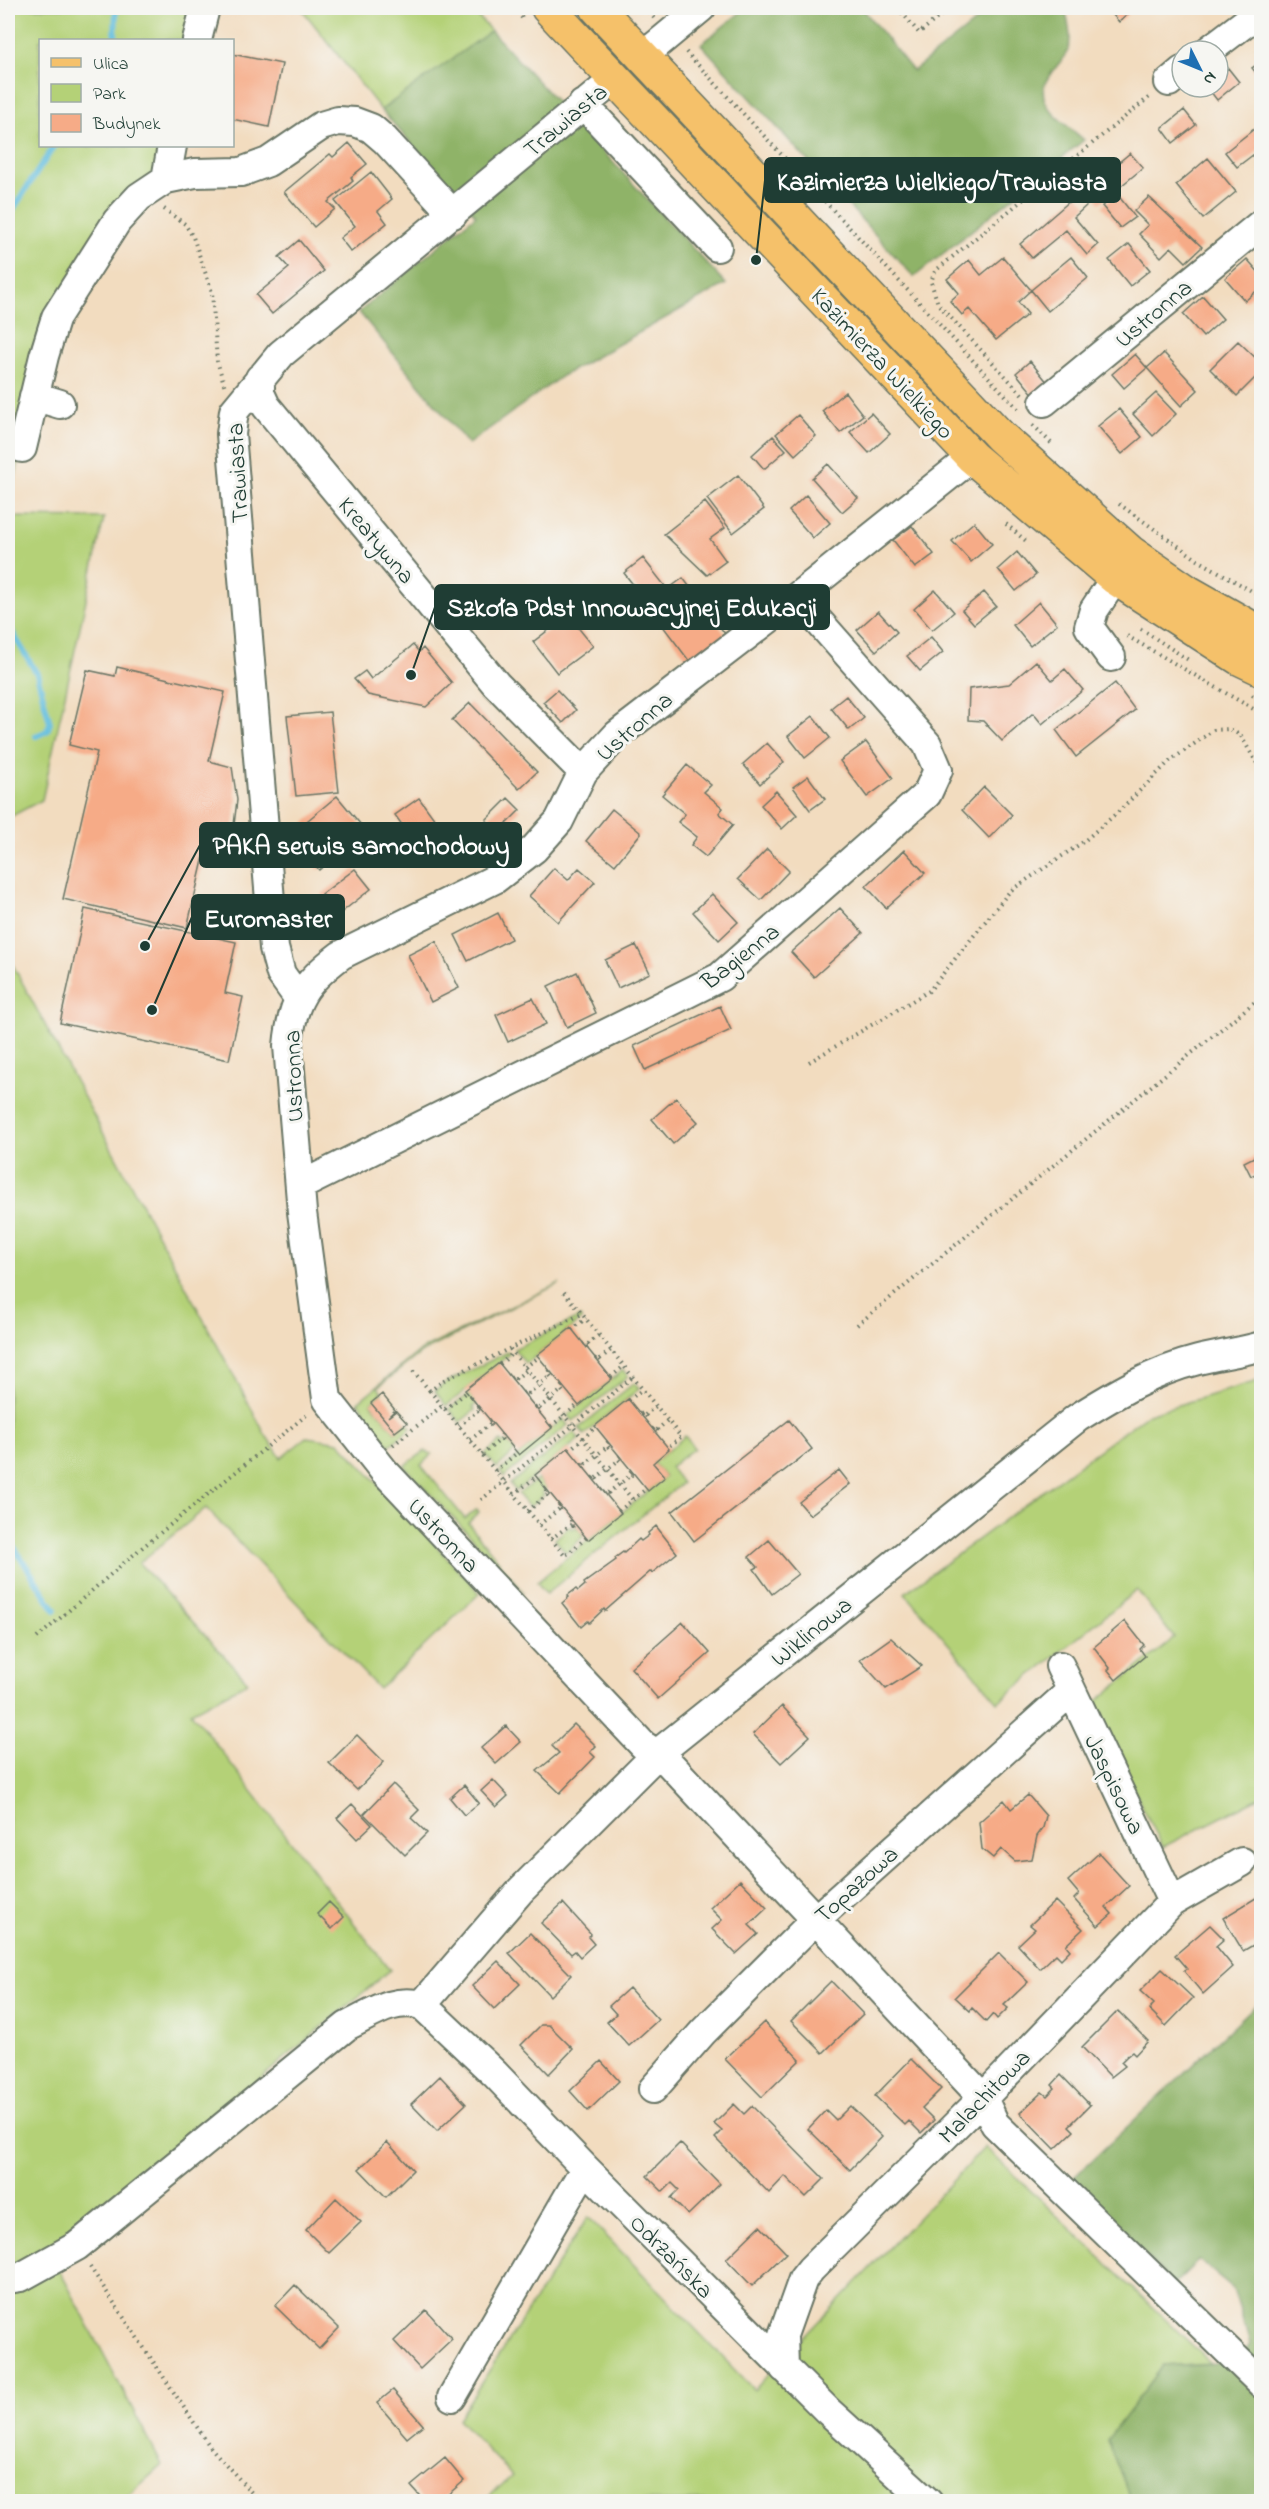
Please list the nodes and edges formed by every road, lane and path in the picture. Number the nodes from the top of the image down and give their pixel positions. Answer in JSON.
{"nodes":[{"id":1,"x":205,"y":8,"type":"edge"},
{"id":2,"x":548,"y":8,"type":"edge"},
{"id":3,"x":597,"y":8,"type":"edge"},
{"id":4,"x":701,"y":8,"type":"edge"},
{"id":5,"x":898,"y":8,"type":"edge"},
{"id":6,"x":950,"y":8,"type":"edge"},
{"id":7,"x":1262,"y":10,"type":"edge"},
{"id":8,"x":197,"y":39,"type":"edge"},
{"id":9,"x":1224,"y":39,"type":"edge"},
{"id":10,"x":681,"y":46,"type":"dead end"},
{"id":11,"x":644,"y":56,"type":"junction"},
{"id":12,"x":615,"y":79,"type":"junction"},
{"id":13,"x":1170,"y":80,"type":"edge"},
{"id":14,"x":583,"y":104,"type":"junction"},
{"id":15,"x":172,"y":147,"type":"edge"},
{"id":16,"x":166,"y":178,"type":"junction"},
{"id":17,"x":453,"y":214,"type":"junction"},
{"id":18,"x":1262,"y":223,"type":"edge"},
{"id":19,"x":717,"y":247,"type":"dead end"},
{"id":20,"x":260,"y":378,"type":"junction"},
{"id":21,"x":34,"y":396,"type":"junction"},
{"id":22,"x":1044,"y":402,"type":"joint"},
{"id":23,"x":60,"y":404,"type":"dead end"},
{"id":24,"x":234,"y":411,"type":"junction"},
{"id":25,"x":1054,"y":446,"type":"dead end"},
{"id":26,"x":22,"y":448,"type":"dead end"},
{"id":27,"x":972,"y":457,"type":"junction"},
{"id":28,"x":1113,"y":499,"type":"dead end"},
{"id":29,"x":1115,"y":578,"type":"junction"},
{"id":30,"x":797,"y":597,"type":"junction"},
{"id":31,"x":1262,"y":597,"type":"edge"},
{"id":32,"x":1093,"y":614,"type":"junction"},
{"id":33,"x":1262,"y":634,"type":"edge"},
{"id":34,"x":1111,"y":657,"type":"dead end"},
{"id":35,"x":1262,"y":669,"type":"edge"},
{"id":36,"x":1262,"y":714,"type":"edge"},
{"id":37,"x":583,"y":772,"type":"junction"},
{"id":38,"x":1262,"y":772,"type":"edge"},
{"id":39,"x":1262,"y":996,"type":"edge"},
{"id":40,"x":299,"y":999,"type":"junction"},
{"id":41,"x":809,"y":1062,"type":"dead end"},
{"id":42,"x":300,"y":1186,"type":"junction"},
{"id":43,"x":564,"y":1292,"type":"dead end"},
{"id":44,"x":582,"y":1314,"type":"junction"},
{"id":45,"x":586,"y":1318,"type":"junction"},
{"id":46,"x":857,"y":1325,"type":"dead end"},
{"id":47,"x":572,"y":1330,"type":"dead end"},
{"id":48,"x":599,"y":1335,"type":"junction"},
{"id":49,"x":586,"y":1346,"type":"dead end"},
{"id":50,"x":1262,"y":1346,"type":"edge"},
{"id":51,"x":611,"y":1350,"type":"junction"},
{"id":52,"x":512,"y":1351,"type":"junction"},
{"id":53,"x":539,"y":1357,"type":"dead end"},
{"id":54,"x":598,"y":1360,"type":"dead end"},
{"id":55,"x":500,"y":1364,"type":"dead end"},
{"id":56,"x":624,"y":1366,"type":"junction"},
{"id":57,"x":526,"y":1369,"type":"junction"},
{"id":58,"x":413,"y":1371,"type":"dead end"},
{"id":59,"x":551,"y":1374,"type":"dead end"},
{"id":60,"x":611,"y":1377,"type":"dead end"},
{"id":61,"x":633,"y":1377,"type":"junction"},
{"id":62,"x":514,"y":1380,"type":"dead end"},
{"id":63,"x":539,"y":1384,"type":"junction"},
{"id":64,"x":563,"y":1389,"type":"dead end"},
{"id":65,"x":643,"y":1389,"type":"junction"},
{"id":66,"x":430,"y":1391,"type":"junction"},
{"id":67,"x":467,"y":1392,"type":"dead end"},
{"id":68,"x":526,"y":1395,"type":"dead end"},
{"id":69,"x":327,"y":1398,"type":"junction"},
{"id":70,"x":551,"y":1399,"type":"junction"},
{"id":71,"x":629,"y":1400,"type":"dead end"},
{"id":72,"x":578,"y":1405,"type":"dead end"},
{"id":73,"x":656,"y":1406,"type":"junction"},
{"id":74,"x":443,"y":1408,"type":"junction"},
{"id":75,"x":480,"y":1409,"type":"dead end"},
{"id":76,"x":538,"y":1409,"type":"dead end"},
{"id":77,"x":564,"y":1416,"type":"junction"},
{"id":78,"x":643,"y":1416,"type":"dead end"},
{"id":79,"x":668,"y":1420,"type":"junction"},
{"id":80,"x":491,"y":1423,"type":"dead end"},
{"id":81,"x":459,"y":1426,"type":"junction"},
{"id":82,"x":550,"y":1426,"type":"dead end"},
{"id":83,"x":573,"y":1426,"type":"junction"},
{"id":84,"x":596,"y":1427,"type":"dead end"},
{"id":85,"x":655,"y":1431,"type":"dead end"},
{"id":86,"x":503,"y":1437,"type":"dead end"},
{"id":87,"x":583,"y":1438,"type":"junction"},
{"id":88,"x":400,"y":1440,"type":"dead end"},
{"id":89,"x":470,"y":1440,"type":"junction"},
{"id":90,"x":609,"y":1445,"type":"dead end"},
{"id":91,"x":668,"y":1447,"type":"dead end"},
{"id":92,"x":569,"y":1449,"type":"dead end"},
{"id":93,"x":517,"y":1453,"type":"dead end"},
{"id":94,"x":482,"y":1455,"type":"junction"},
{"id":95,"x":596,"y":1455,"type":"junction"},
{"id":96,"x":621,"y":1459,"type":"dead end"},
{"id":97,"x":583,"y":1465,"type":"dead end"},
{"id":98,"x":608,"y":1469,"type":"junction"},
{"id":99,"x":495,"y":1471,"type":"junction"},
{"id":100,"x":632,"y":1474,"type":"dead end"},
{"id":101,"x":536,"y":1477,"type":"dead end"},
{"id":102,"x":595,"y":1480,"type":"dead end"},
{"id":103,"x":504,"y":1482,"type":"junction"},
{"id":104,"x":620,"y":1484,"type":"junction"},
{"id":105,"x":646,"y":1489,"type":"dead end"},
{"id":106,"x":548,"y":1493,"type":"dead end"},
{"id":107,"x":514,"y":1494,"type":"junction"},
{"id":108,"x":607,"y":1494,"type":"dead end"},
{"id":109,"x":481,"y":1500,"type":"dead end"},
{"id":110,"x":633,"y":1500,"type":"junction"},
{"id":111,"x":560,"y":1508,"type":"dead end"},
{"id":112,"x":528,"y":1511,"type":"junction"},
{"id":113,"x":619,"y":1511,"type":"dead end"},
{"id":114,"x":572,"y":1523,"type":"dead end"},
{"id":115,"x":539,"y":1525,"type":"junction"},
{"id":116,"x":586,"y":1538,"type":"dead end"},
{"id":117,"x":551,"y":1539,"type":"junction"},
{"id":118,"x":37,"y":1638,"type":"dead end"},
{"id":119,"x":1065,"y":1679,"type":"joint"},
{"id":120,"x":657,"y":1754,"type":"junction"},
{"id":121,"x":1242,"y":1862,"type":"dead end"},
{"id":122,"x":1172,"y":1902,"type":"junction"},
{"id":123,"x":814,"y":1920,"type":"junction"},
{"id":124,"x":422,"y":2005,"type":"junction"},
{"id":125,"x":653,"y":2089,"type":"dead end"},
{"id":126,"x":982,"y":2098,"type":"junction"},
{"id":127,"x":585,"y":2168,"type":"junction"},
{"id":128,"x":77,"y":2246,"type":"junction"},
{"id":129,"x":8,"y":2279,"type":"edge"},
{"id":130,"x":784,"y":2368,"type":"junction"},
{"id":131,"x":1262,"y":2384,"type":"edge"},
{"id":132,"x":453,"y":2397,"type":"dead end"},
{"id":133,"x":260,"y":2502,"type":"edge"},
{"id":134,"x":928,"y":2502,"type":"edge"}],
"edges":[{"from":1,"to":8,"type":"street"},
{"from":2,"to":12,"type":"main road","name":"Kazimierza Wielkiego"},
{"from":3,"to":11,"type":"main road","name":"Kazimierza Wielkiego"},
{"from":4,"to":11,"type":"street"},
{"from":5,"to":6,"type":"path"},
{"from":7,"to":9,"type":"street"},
{"from":10,"to":25,"type":"path"},
{"from":11,"to":33,"type":"main road","name":"Kazimierza Wielkiego"},
{"from":12,"to":14,"type":"street","name":"Trawiasta"},
{"from":12,"to":27,"type":"main road","name":"Kazimierza Wielkiego"},
{"from":13,"to":22,"type":"path"},
{"from":14,"to":17,"type":"street","name":"Trawiasta"},
{"from":14,"to":19,"type":"street"},
{"from":15,"to":16,"type":"street"},
{"from":16,"to":17,"type":"street"},
{"from":16,"to":21,"type":"street"},
{"from":16,"to":24,"type":"path"},
{"from":17,"to":20,"type":"street","name":"Trawiasta"},
{"from":18,"to":22,"type":"street","name":"Ustronna"},
{"from":20,"to":24,"type":"street","name":"Trawiasta"},
{"from":20,"to":37,"type":"street","name":"Kreatywna"},
{"from":21,"to":23,"type":"street"},
{"from":21,"to":26,"type":"street"},
{"from":24,"to":40,"type":"street","name":"Trawiasta"},
{"from":27,"to":29,"type":"main road","name":"Kazimierza Wielkiego"},
{"from":27,"to":30,"type":"street","name":"Ustronna"},
{"from":28,"to":31,"type":"path"},
{"from":29,"to":32,"type":"street"},
{"from":29,"to":35,"type":"main road","name":"Kazimierza Wielkiego"},
{"from":30,"to":37,"type":"street","name":"Ustronna"},
{"from":30,"to":42,"type":"street","name":"Bagienna"},
{"from":32,"to":34,"type":"street"},
{"from":32,"to":36,"type":"path"},
{"from":37,"to":40,"type":"street","name":"Ustronna"},
{"from":38,"to":41,"type":"path"},
{"from":39,"to":46,"type":"path"},
{"from":40,"to":42,"type":"street","name":"Ustronna"},
{"from":42,"to":69,"type":"street","name":"Ustronna"},
{"from":43,"to":44,"type":"path"},
{"from":44,"to":45,"type":"path"},
{"from":44,"to":52,"type":"path"},
{"from":45,"to":47,"type":"path"},
{"from":45,"to":48,"type":"path"},
{"from":48,"to":49,"type":"path"},
{"from":48,"to":51,"type":"path"},
{"from":50,"to":120,"type":"street","name":"Wiklinowa"},
{"from":51,"to":54,"type":"path"},
{"from":51,"to":56,"type":"path"},
{"from":52,"to":55,"type":"path"},
{"from":52,"to":57,"type":"path"},
{"from":52,"to":66,"type":"path"},
{"from":53,"to":57,"type":"path"},
{"from":56,"to":60,"type":"path"},
{"from":56,"to":61,"type":"path"},
{"from":57,"to":62,"type":"path"},
{"from":57,"to":63,"type":"path"},
{"from":58,"to":66,"type":"path"},
{"from":59,"to":63,"type":"path"},
{"from":61,"to":65,"type":"path"},
{"from":61,"to":83,"type":"path"},
{"from":63,"to":68,"type":"path"},
{"from":63,"to":70,"type":"path"},
{"from":64,"to":70,"type":"path"},
{"from":65,"to":71,"type":"path"},
{"from":65,"to":73,"type":"path"},
{"from":66,"to":74,"type":"path"},
{"from":67,"to":74,"type":"path"},
{"from":69,"to":118,"type":"path"},
{"from":69,"to":120,"type":"street","name":"Ustronna"},
{"from":70,"to":76,"type":"path"},
{"from":70,"to":77,"type":"path"},
{"from":72,"to":77,"type":"path"},
{"from":73,"to":78,"type":"path"},
{"from":73,"to":79,"type":"path"},
{"from":74,"to":81,"type":"path"},
{"from":74,"to":88,"type":"path"},
{"from":75,"to":81,"type":"path"},
{"from":77,"to":82,"type":"path"},
{"from":77,"to":83,"type":"path"},
{"from":79,"to":85,"type":"path"},
{"from":79,"to":91,"type":"path"},
{"from":80,"to":89,"type":"path"},
{"from":81,"to":89,"type":"path"},
{"from":83,"to":87,"type":"path"},
{"from":83,"to":103,"type":"path"},
{"from":84,"to":87,"type":"path"},
{"from":86,"to":94,"type":"path"},
{"from":87,"to":92,"type":"path"},
{"from":87,"to":95,"type":"path"},
{"from":89,"to":94,"type":"path"},
{"from":90,"to":95,"type":"path"},
{"from":93,"to":99,"type":"path"},
{"from":94,"to":99,"type":"path"},
{"from":95,"to":97,"type":"path"},
{"from":95,"to":98,"type":"path"},
{"from":96,"to":98,"type":"path"},
{"from":98,"to":102,"type":"path"},
{"from":98,"to":104,"type":"path"},
{"from":99,"to":103,"type":"path"},
{"from":100,"to":104,"type":"path"},
{"from":101,"to":107,"type":"path"},
{"from":103,"to":107,"type":"path"},
{"from":103,"to":109,"type":"path"},
{"from":104,"to":108,"type":"path"},
{"from":104,"to":110,"type":"path"},
{"from":105,"to":110,"type":"path"},
{"from":106,"to":112,"type":"path"},
{"from":107,"to":112,"type":"path"},
{"from":110,"to":113,"type":"path"},
{"from":111,"to":115,"type":"path"},
{"from":112,"to":115,"type":"path"},
{"from":114,"to":117,"type":"path"},
{"from":115,"to":117,"type":"path"},
{"from":116,"to":117,"type":"path"},
{"from":119,"to":122,"type":"street","name":"Jaspisowa"},
{"from":119,"to":123,"type":"street","name":"Topazowa"},
{"from":120,"to":123,"type":"street","name":"Ustronna"},
{"from":120,"to":124,"type":"street","name":"Wiklinowa"},
{"from":121,"to":122,"type":"street","name":"Malachitowa"},
{"from":122,"to":126,"type":"street","name":"Malachitowa"},
{"from":123,"to":125,"type":"street","name":"Topazowa"},
{"from":123,"to":126,"type":"street","name":"Ustronna"},
{"from":124,"to":127,"type":"street","name":"Odrzańska"},
{"from":124,"to":128,"type":"street"},
{"from":126,"to":130,"type":"street","name":"Malachitowa"},
{"from":126,"to":131,"type":"street","name":"Ustronna"},
{"from":127,"to":130,"type":"street","name":"Odrzańska"},
{"from":127,"to":132,"type":"street"},
{"from":128,"to":129,"type":"street"},
{"from":128,"to":133,"type":"path"},
{"from":130,"to":134,"type":"street","name":"Odrzańska"}]}
